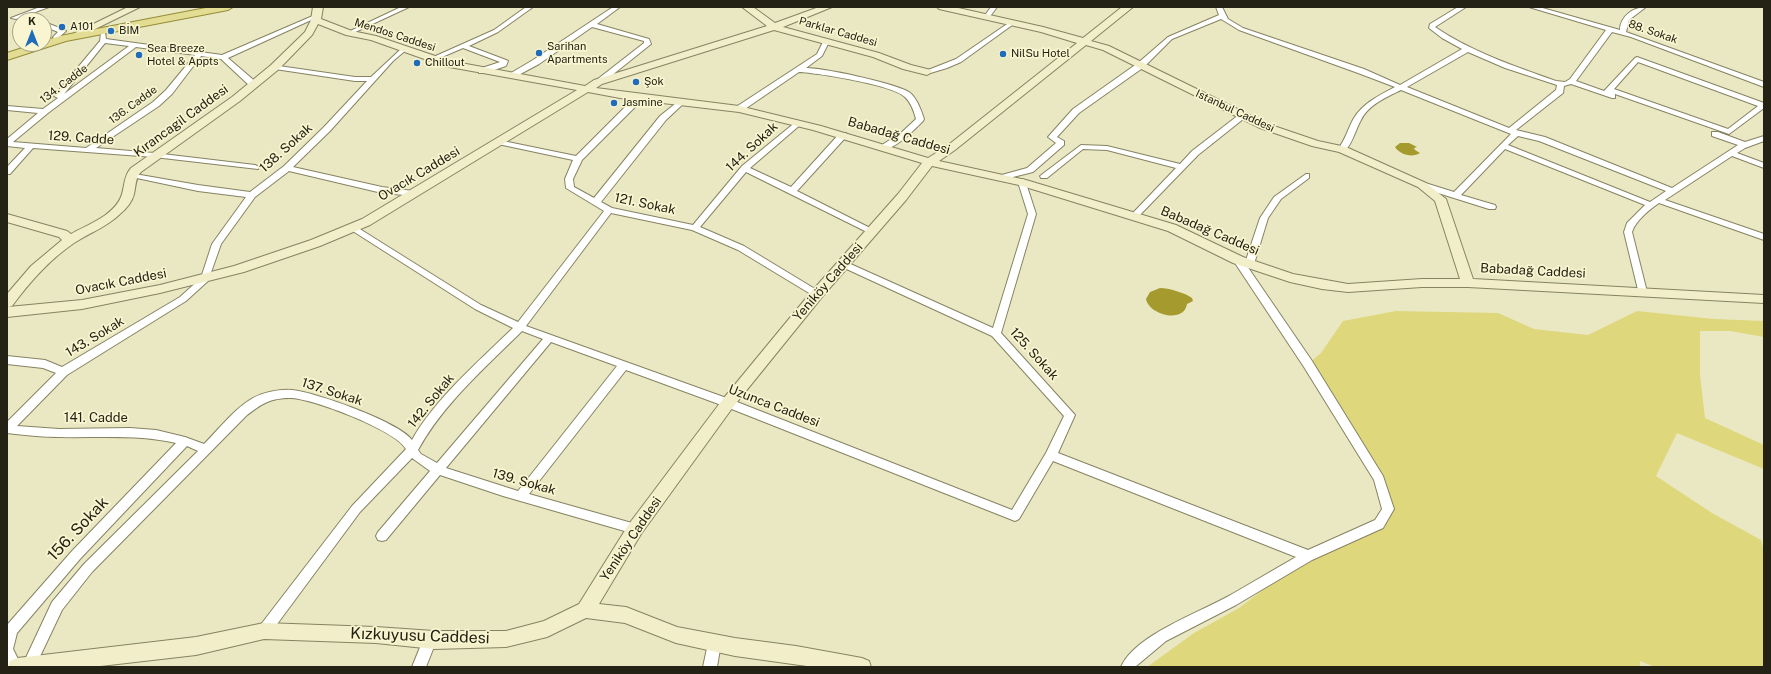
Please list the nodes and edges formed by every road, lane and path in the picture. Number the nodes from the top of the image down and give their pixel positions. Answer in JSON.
{"nodes":[{"id":1,"x":46,"y":7,"type":"edge"},
{"id":2,"x":135,"y":7,"type":"edge"},
{"id":3,"x":228,"y":7,"type":"edge"},
{"id":4,"x":406,"y":7,"type":"edge"},
{"id":5,"x":530,"y":7,"type":"edge"},
{"id":6,"x":617,"y":7,"type":"edge"},
{"id":7,"x":747,"y":7,"type":"edge"},
{"id":8,"x":827,"y":7,"type":"edge"},
{"id":9,"x":942,"y":7,"type":"edge"},
{"id":10,"x":994,"y":7,"type":"edge"},
{"id":11,"x":1128,"y":7,"type":"edge"},
{"id":12,"x":1219,"y":7,"type":"edge"},
{"id":13,"x":1464,"y":7,"type":"edge"},
{"id":14,"x":1532,"y":7,"type":"edge"},
{"id":15,"x":1643,"y":7,"type":"edge"},
{"id":16,"x":317,"y":14,"type":"edge"},
{"id":17,"x":1223,"y":16,"type":"junction"},
{"id":18,"x":11,"y":18,"type":"edge"},
{"id":19,"x":986,"y":18,"type":"junction"},
{"id":20,"x":1012,"y":23,"type":"junction"},
{"id":21,"x":593,"y":25,"type":"junction"},
{"id":22,"x":52,"y":27,"type":"edge"},
{"id":23,"x":774,"y":27,"type":"junction"},
{"id":24,"x":1610,"y":30,"type":"junction"},
{"id":25,"x":349,"y":33,"type":"junction"},
{"id":26,"x":78,"y":34,"type":"junction"},
{"id":27,"x":1623,"y":34,"type":"junction"},
{"id":28,"x":103,"y":35,"type":"junction"},
{"id":29,"x":56,"y":37,"type":"junction"},
{"id":30,"x":52,"y":38,"type":"edge"},
{"id":31,"x":826,"y":42,"type":"junction"},
{"id":32,"x":1082,"y":43,"type":"junction"},
{"id":33,"x":135,"y":45,"type":"junction"},
{"id":34,"x":463,"y":46,"type":"junction"},
{"id":35,"x":1467,"y":49,"type":"junction"},
{"id":36,"x":403,"y":50,"type":"junction"},
{"id":37,"x":200,"y":53,"type":"junction"},
{"id":38,"x":7,"y":57,"type":"edge"},
{"id":39,"x":223,"y":57,"type":"junction"},
{"id":40,"x":433,"y":59,"type":"junction"},
{"id":41,"x":1141,"y":65,"type":"junction"},
{"id":42,"x":275,"y":67,"type":"junction"},
{"id":43,"x":800,"y":70,"type":"junction"},
{"id":44,"x":482,"y":71,"type":"junction"},
{"id":45,"x":928,"y":72,"type":"joint"},
{"id":46,"x":510,"y":76,"type":"junction"},
{"id":47,"x":373,"y":79,"type":"junction"},
{"id":48,"x":598,"y":82,"type":"junction"},
{"id":49,"x":1571,"y":82,"type":"junction"},
{"id":50,"x":1561,"y":84,"type":"junction"},
{"id":51,"x":254,"y":85,"type":"junction"},
{"id":52,"x":1764,"y":86,"type":"edge"},
{"id":53,"x":1402,"y":87,"type":"junction"},
{"id":54,"x":585,"y":88,"type":"junction"},
{"id":55,"x":1607,"y":92,"type":"junction"},
{"id":56,"x":640,"y":97,"type":"junction"},
{"id":57,"x":680,"y":102,"type":"junction"},
{"id":58,"x":7,"y":108,"type":"edge"},
{"id":59,"x":739,"y":110,"type":"junction"},
{"id":60,"x":45,"y":111,"type":"junction"},
{"id":61,"x":1243,"y":116,"type":"junction"},
{"id":62,"x":797,"y":123,"type":"junction"},
{"id":63,"x":1513,"y":132,"type":"junction"},
{"id":64,"x":844,"y":135,"type":"junction"},
{"id":65,"x":1764,"y":138,"type":"edge"},
{"id":66,"x":498,"y":142,"type":"junction"},
{"id":67,"x":7,"y":144,"type":"edge"},
{"id":68,"x":1746,"y":145,"type":"junction"},
{"id":69,"x":31,"y":146,"type":"junction"},
{"id":70,"x":1503,"y":146,"type":"junction"},
{"id":71,"x":885,"y":147,"type":"junction"},
{"id":72,"x":1342,"y":149,"type":"junction"},
{"id":73,"x":88,"y":150,"type":"junction"},
{"id":74,"x":1731,"y":153,"type":"junction"},
{"id":75,"x":154,"y":155,"type":"junction"},
{"id":76,"x":578,"y":159,"type":"junction"},
{"id":77,"x":929,"y":162,"type":"junction"},
{"id":78,"x":1764,"y":166,"type":"edge"},
{"id":79,"x":255,"y":167,"type":"dead end"},
{"id":80,"x":1181,"y":167,"type":"junction"},
{"id":81,"x":287,"y":168,"type":"junction"},
{"id":82,"x":745,"y":168,"type":"junction"},
{"id":83,"x":7,"y":172,"type":"edge"},
{"id":84,"x":132,"y":176,"type":"junction"},
{"id":85,"x":1044,"y":176,"type":"dead end"},
{"id":86,"x":1306,"y":176,"type":"dead end"},
{"id":87,"x":1001,"y":178,"type":"junction"},
{"id":88,"x":1022,"y":182,"type":"junction"},
{"id":89,"x":1422,"y":185,"type":"junction"},
{"id":90,"x":792,"y":191,"type":"junction"},
{"id":91,"x":1673,"y":191,"type":"junction"},
{"id":92,"x":413,"y":194,"type":"junction"},
{"id":93,"x":252,"y":195,"type":"junction"},
{"id":94,"x":1456,"y":196,"type":"junction"},
{"id":95,"x":595,"y":203,"type":"junction"},
{"id":96,"x":1654,"y":203,"type":"junction"},
{"id":97,"x":1492,"y":207,"type":"dead end"},
{"id":98,"x":609,"y":210,"type":"junction"},
{"id":99,"x":1134,"y":216,"type":"junction"},
{"id":100,"x":7,"y":218,"type":"edge"},
{"id":101,"x":352,"y":228,"type":"junction"},
{"id":102,"x":695,"y":228,"type":"junction"},
{"id":103,"x":872,"y":231,"type":"junction"},
{"id":104,"x":1764,"y":238,"type":"edge"},
{"id":105,"x":70,"y":240,"type":"junction"},
{"id":106,"x":1243,"y":262,"type":"junction"},
{"id":107,"x":843,"y":264,"type":"junction"},
{"id":108,"x":205,"y":278,"type":"junction"},
{"id":109,"x":1468,"y":283,"type":"junction"},
{"id":110,"x":1642,"y":292,"type":"junction"},
{"id":111,"x":817,"y":294,"type":"junction"},
{"id":112,"x":1764,"y":299,"type":"edge"},
{"id":113,"x":7,"y":303,"type":"edge"},
{"id":114,"x":7,"y":312,"type":"edge"},
{"id":115,"x":520,"y":327,"type":"junction"},
{"id":116,"x":996,"y":334,"type":"junction"},
{"id":117,"x":549,"y":338,"type":"junction"},
{"id":118,"x":7,"y":360,"type":"edge"},
{"id":119,"x":624,"y":365,"type":"junction"},
{"id":120,"x":63,"y":372,"type":"junction"},
{"id":121,"x":728,"y":403,"type":"junction"},
{"id":122,"x":7,"y":429,"type":"edge"},
{"id":123,"x":185,"y":441,"type":"junction"},
{"id":124,"x":205,"y":449,"type":"junction"},
{"id":125,"x":413,"y":449,"type":"junction"},
{"id":126,"x":1051,"y":455,"type":"junction"},
{"id":127,"x":437,"y":469,"type":"junction"},
{"id":128,"x":521,"y":496,"type":"junction"},
{"id":129,"x":1015,"y":516,"type":"joint"},
{"id":130,"x":635,"y":529,"type":"junction"},
{"id":131,"x":382,"y":536,"type":"dead end"},
{"id":132,"x":1308,"y":556,"type":"junction"},
{"id":133,"x":585,"y":610,"type":"junction"},
{"id":134,"x":264,"y":632,"type":"junction"},
{"id":135,"x":430,"y":639,"type":"junction"},
{"id":136,"x":714,"y":643,"type":"junction"},
{"id":137,"x":7,"y":648,"type":"edge"},
{"id":138,"x":7,"y":651,"type":"edge"},
{"id":139,"x":21,"y":666,"type":"edge"},
{"id":140,"x":419,"y":667,"type":"edge"},
{"id":141,"x":710,"y":667,"type":"edge"},
{"id":142,"x":862,"y":667,"type":"edge"},
{"id":143,"x":1128,"y":667,"type":"edge"}],
"edges":[{"from":1,"to":18,"type":"street"},
{"from":2,"to":26,"type":"street"},
{"from":3,"to":28,"type":"main road"},
{"from":4,"to":25,"type":"street"},
{"from":5,"to":34,"type":"street"},
{"from":6,"to":21,"type":"street"},
{"from":7,"to":23,"type":"street","name":"Parklar Caddesi"},
{"from":8,"to":23,"type":"street","name":"Ovacık Caddesi"},
{"from":9,"to":19,"type":"street","name":"Istanbul Caddesi"},
{"from":10,"to":19,"type":"street"},
{"from":11,"to":32,"type":"street","name":"Yeniköy Caddesi"},
{"from":12,"to":17,"type":"street"},
{"from":13,"to":35,"type":"street"},
{"from":14,"to":24,"type":"street","name":"88. Sokak"},
{"from":15,"to":27,"type":"street"},
{"from":16,"to":25,"type":"street","name":"Mendos Caddesi"},
{"from":16,"to":39,"type":"street"},
{"from":16,"to":42,"type":"street","name":"Kırancagil Caddesi"},
{"from":17,"to":41,"type":"street"},
{"from":17,"to":53,"type":"street"},
{"from":19,"to":20,"type":"street","name":"Istanbul Caddesi"},
{"from":20,"to":32,"type":"street","name":"Istanbul Caddesi"},
{"from":20,"to":45,"type":"street"},
{"from":21,"to":46,"type":"street"},
{"from":21,"to":48,"type":"street"},
{"from":22,"to":29,"type":"street"},
{"from":23,"to":31,"type":"street","name":"Parklar Caddesi"},
{"from":23,"to":48,"type":"street","name":"Ovacık Caddesi"},
{"from":24,"to":27,"type":"street","name":"88. Sokak"},
{"from":24,"to":49,"type":"street"},
{"from":25,"to":36,"type":"street","name":"Mendos Caddesi"},
{"from":26,"to":28,"type":"main road"},
{"from":26,"to":29,"type":"main road"},
{"from":27,"to":52,"type":"street","name":"88. Sokak"},
{"from":28,"to":33,"type":"street"},
{"from":28,"to":38,"type":"main road"},
{"from":28,"to":60,"type":"street"},
{"from":29,"to":30,"type":"main road"},
{"from":31,"to":43,"type":"street"},
{"from":31,"to":45,"type":"street","name":"Parklar Caddesi"},
{"from":32,"to":41,"type":"street","name":"Istanbul Caddesi"},
{"from":32,"to":77,"type":"street","name":"Yeniköy Caddesi"},
{"from":33,"to":37,"type":"street"},
{"from":33,"to":60,"type":"street","name":"134. Cadde"},
{"from":34,"to":40,"type":"street"},
{"from":34,"to":44,"type":"street"},
{"from":35,"to":50,"type":"street"},
{"from":35,"to":53,"type":"street"},
{"from":36,"to":40,"type":"street","name":"Mendos Caddesi"},
{"from":36,"to":47,"type":"street","name":"138. Sokak"},
{"from":37,"to":39,"type":"street"},
{"from":37,"to":73,"type":"street","name":"136. Cadde"},
{"from":39,"to":51,"type":"street"},
{"from":40,"to":44,"type":"street","name":"Mendos Caddesi"},
{"from":41,"to":61,"type":"street","name":"Istanbul Caddesi"},
{"from":41,"to":87,"type":"street"},
{"from":42,"to":47,"type":"street"},
{"from":42,"to":51,"type":"street","name":"Kırancagil Caddesi"},
{"from":43,"to":59,"type":"street"},
{"from":43,"to":71,"type":"street"},
{"from":44,"to":46,"type":"street","name":"Mendos Caddesi"},
{"from":46,"to":54,"type":"street","name":"Mendos Caddesi"},
{"from":47,"to":81,"type":"street","name":"138. Sokak"},
{"from":48,"to":54,"type":"street","name":"Ovacık Caddesi"},
{"from":49,"to":50,"type":"street"},
{"from":49,"to":55,"type":"street"},
{"from":50,"to":63,"type":"street"},
{"from":51,"to":75,"type":"street","name":"Kırancagil Caddesi"},
{"from":53,"to":63,"type":"street"},
{"from":53,"to":72,"type":"street"},
{"from":54,"to":56,"type":"street","name":"Babadağ Caddesi"},
{"from":54,"to":66,"type":"street","name":"Ovacık Caddesi"},
{"from":55,"to":55,"type":"street"},
{"from":55,"to":68,"type":"street"},
{"from":56,"to":57,"type":"street","name":"Babadağ Caddesi"},
{"from":56,"to":76,"type":"street"},
{"from":57,"to":59,"type":"street","name":"Babadağ Caddesi"},
{"from":57,"to":95,"type":"street"},
{"from":58,"to":60,"type":"street"},
{"from":59,"to":62,"type":"street","name":"Babadağ Caddesi"},
{"from":60,"to":67,"type":"street","name":"134. Cadde"},
{"from":61,"to":72,"type":"street","name":"Istanbul Caddesi"},
{"from":61,"to":80,"type":"street"},
{"from":62,"to":64,"type":"street","name":"Babadağ Caddesi"},
{"from":62,"to":82,"type":"street","name":"144. Sokak"},
{"from":63,"to":70,"type":"street"},
{"from":63,"to":91,"type":"street"},
{"from":64,"to":71,"type":"street","name":"Babadağ Caddesi"},
{"from":64,"to":90,"type":"street"},
{"from":65,"to":68,"type":"street"},
{"from":66,"to":76,"type":"street"},
{"from":66,"to":92,"type":"street","name":"Ovacık Caddesi"},
{"from":67,"to":69,"type":"street","name":"129. Cadde"},
{"from":68,"to":74,"type":"street"},
{"from":69,"to":73,"type":"street","name":"129. Cadde"},
{"from":69,"to":83,"type":"street"},
{"from":70,"to":94,"type":"street"},
{"from":70,"to":96,"type":"street"},
{"from":71,"to":77,"type":"street","name":"Babadağ Caddesi"},
{"from":72,"to":89,"type":"street","name":"Istanbul Caddesi"},
{"from":73,"to":75,"type":"street","name":"129. Cadde"},
{"from":74,"to":78,"type":"street"},
{"from":74,"to":91,"type":"street"},
{"from":75,"to":79,"type":"street","name":"129. Cadde"},
{"from":75,"to":84,"type":"street","name":"Kırancagil Caddesi"},
{"from":76,"to":95,"type":"street","name":"121. Sokak"},
{"from":77,"to":87,"type":"street","name":"Babadağ Caddesi"},
{"from":77,"to":103,"type":"street","name":"Yeniköy Caddesi"},
{"from":80,"to":85,"type":"street"},
{"from":80,"to":99,"type":"street"},
{"from":81,"to":92,"type":"street"},
{"from":81,"to":93,"type":"street","name":"138. Sokak"},
{"from":82,"to":90,"type":"street"},
{"from":82,"to":102,"type":"street","name":"144. Sokak"},
{"from":84,"to":93,"type":"street"},
{"from":84,"to":105,"type":"street","name":"Kırancagil Caddesi"},
{"from":86,"to":106,"type":"street"},
{"from":87,"to":88,"type":"street","name":"Babadağ Caddesi"},
{"from":88,"to":99,"type":"street","name":"Babadağ Caddesi"},
{"from":88,"to":116,"type":"street"},
{"from":89,"to":94,"type":"street"},
{"from":89,"to":109,"type":"street","name":"Istanbul Caddesi"},
{"from":90,"to":103,"type":"street"},
{"from":91,"to":96,"type":"street"},
{"from":92,"to":101,"type":"street","name":"Ovacık Caddesi"},
{"from":93,"to":108,"type":"street","name":"138. Sokak"},
{"from":94,"to":97,"type":"street"},
{"from":95,"to":98,"type":"street","name":"121. Sokak"},
{"from":96,"to":104,"type":"street"},
{"from":96,"to":110,"type":"street"},
{"from":98,"to":102,"type":"street","name":"121. Sokak"},
{"from":98,"to":115,"type":"street","name":"142. Sokak"},
{"from":99,"to":106,"type":"street","name":"Babadağ Caddesi"},
{"from":100,"to":105,"type":"street"},
{"from":101,"to":108,"type":"street","name":"Ovacık Caddesi"},
{"from":101,"to":115,"type":"street","name":"Uzunca Caddesi"},
{"from":102,"to":111,"type":"street","name":"121. Sokak"},
{"from":103,"to":107,"type":"street","name":"Yeniköy Caddesi"},
{"from":105,"to":113,"type":"street","name":"Kırancagil Caddesi"},
{"from":106,"to":109,"type":"street","name":"Babadağ Caddesi"},
{"from":106,"to":132,"type":"street"},
{"from":107,"to":111,"type":"street","name":"Yeniköy Caddesi"},
{"from":107,"to":116,"type":"street","name":"125. Sokak"},
{"from":108,"to":114,"type":"street","name":"Ovacık Caddesi"},
{"from":108,"to":120,"type":"street","name":"143. Sokak"},
{"from":109,"to":110,"type":"street","name":"Babadağ Caddesi"},
{"from":110,"to":112,"type":"street","name":"Babadağ Caddesi"},
{"from":111,"to":121,"type":"street","name":"Yeniköy Caddesi"},
{"from":115,"to":117,"type":"street","name":"Uzunca Caddesi"},
{"from":115,"to":125,"type":"street","name":"142. Sokak"},
{"from":116,"to":126,"type":"street","name":"125. Sokak"},
{"from":117,"to":119,"type":"street","name":"Uzunca Caddesi"},
{"from":117,"to":127,"type":"street"},
{"from":118,"to":120,"type":"street"},
{"from":119,"to":121,"type":"street","name":"Uzunca Caddesi"},
{"from":119,"to":128,"type":"street"},
{"from":120,"to":122,"type":"street","name":"143. Sokak"},
{"from":121,"to":129,"type":"street","name":"Uzunca Caddesi"},
{"from":121,"to":130,"type":"street","name":"Yeniköy Caddesi"},
{"from":122,"to":123,"type":"street","name":"141. Cadde"},
{"from":123,"to":124,"type":"street","name":"141. Cadde"},
{"from":123,"to":137,"type":"street","name":"156. Sokak"},
{"from":124,"to":125,"type":"street","name":"137. Sokak"},
{"from":124,"to":139,"type":"street","name":"137. Sokak"},
{"from":125,"to":127,"type":"street","name":"139. Sokak"},
{"from":125,"to":134,"type":"street","name":"142. Sokak"},
{"from":126,"to":129,"type":"street","name":"125. Sokak"},
{"from":126,"to":132,"type":"street"},
{"from":127,"to":128,"type":"street","name":"139. Sokak"},
{"from":127,"to":131,"type":"street"},
{"from":128,"to":130,"type":"street","name":"139. Sokak"},
{"from":130,"to":133,"type":"street","name":"Yeniköy Caddesi"},
{"from":132,"to":143,"type":"street"},
{"from":133,"to":135,"type":"street","name":"Kızkuyusu Caddesi"},
{"from":133,"to":136,"type":"street"},
{"from":134,"to":135,"type":"street","name":"Kızkuyusu Caddesi"},
{"from":134,"to":139,"type":"street","name":"Kızkuyusu Caddesi"},
{"from":135,"to":140,"type":"street"},
{"from":136,"to":141,"type":"street"},
{"from":136,"to":142,"type":"street"},
{"from":138,"to":139,"type":"street"}]}
